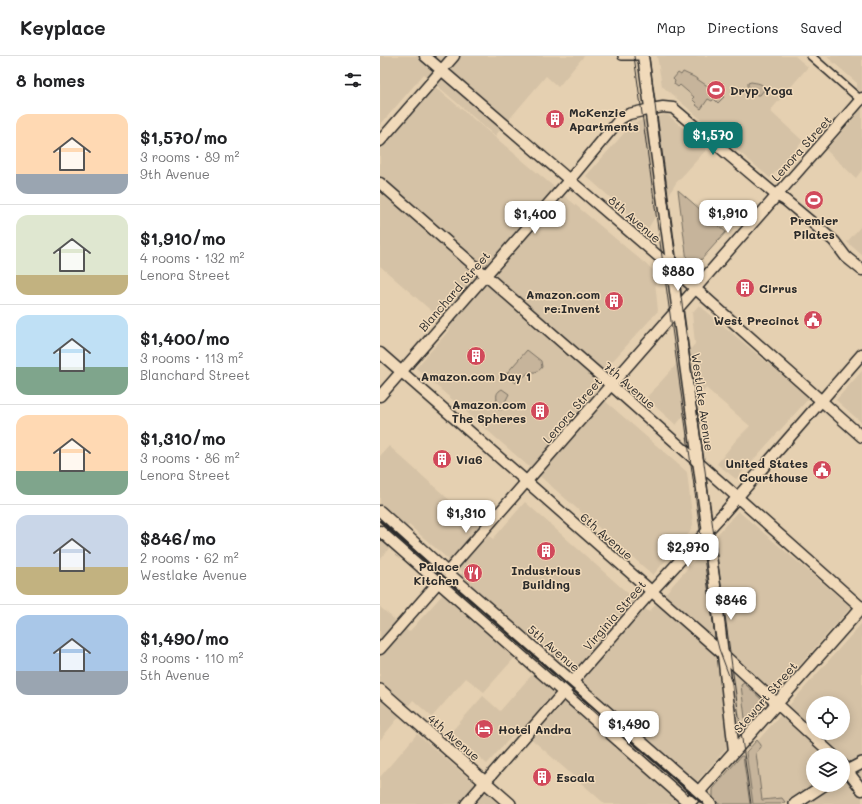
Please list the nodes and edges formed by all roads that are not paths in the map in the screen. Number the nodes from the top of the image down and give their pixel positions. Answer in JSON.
{"nodes":[{"id":1,"x":425,"y":56,"type":"edge"},
{"id":2,"x":454,"y":56,"type":"edge"},
{"id":3,"x":622,"y":56,"type":"edge"},
{"id":4,"x":642,"y":56,"type":"edge"},
{"id":5,"x":811,"y":56,"type":"edge"},
{"id":6,"x":442,"y":70,"type":"junction"},
{"id":7,"x":862,"y":100,"type":"edge"},
{"id":8,"x":651,"y":109,"type":"junction"},
{"id":9,"x":380,"y":141,"type":"edge"},
{"id":10,"x":569,"y":180,"type":"junction"},
{"id":11,"x":380,"y":183,"type":"edge"},
{"id":12,"x":776,"y":195,"type":"junction"},
{"id":13,"x":673,"y":269,"type":"junction"},
{"id":14,"x":862,"y":270,"type":"edge"},
{"id":15,"x":485,"y":275,"type":"junction"},
{"id":16,"x":695,"y":288,"type":"junction"},
{"id":17,"x":678,"y":309,"type":"junction"},
{"id":18,"x":380,"y":352,"type":"edge"},
{"id":19,"x":862,"y":354,"type":"edge"},
{"id":20,"x":402,"y":371,"type":"junction"},
{"id":21,"x":611,"y":385,"type":"junction"},
{"id":22,"x":380,"y":396,"type":"edge"},
{"id":23,"x":822,"y":401,"type":"junction"},
{"id":24,"x":862,"y":437,"type":"edge"},
{"id":25,"x":698,"y":462,"type":"junction"},
{"id":26,"x":526,"y":482,"type":"junction"},
{"id":27,"x":737,"y":496,"type":"junction"},
{"id":28,"x":380,"y":511,"type":"edge"},
{"id":29,"x":708,"y":530,"type":"junction"},
{"id":30,"x":380,"y":531,"type":"edge"},
{"id":31,"x":447,"y":572,"type":"junction"},
{"id":32,"x":438,"y":582,"type":"junction"},
{"id":33,"x":651,"y":592,"type":"junction"},
{"id":34,"x":862,"y":607,"type":"edge"},
{"id":35,"x":380,"y":649,"type":"edge"},
{"id":36,"x":723,"y":654,"type":"junction"},
{"id":37,"x":573,"y":682,"type":"junction"},
{"id":38,"x":380,"y":690,"type":"edge"},
{"id":39,"x":564,"y":692,"type":"junction"},
{"id":40,"x":777,"y":703,"type":"junction"},
{"id":41,"x":825,"y":748,"type":"edge"},
{"id":42,"x":734,"y":751,"type":"junction"},
{"id":43,"x":862,"y":763,"type":"edge"},
{"id":44,"x":850,"y":768,"type":"edge"},
{"id":45,"x":850,"y":776,"type":"edge"},
{"id":46,"x":485,"y":782,"type":"junction"},
{"id":47,"x":862,"y":790,"type":"edge"},
{"id":48,"x":699,"y":792,"type":"junction"},
{"id":49,"x":813,"y":792,"type":"edge"},
{"id":50,"x":466,"y":804,"type":"edge"},
{"id":51,"x":510,"y":804,"type":"edge"},
{"id":52,"x":689,"y":804,"type":"edge"},
{"id":53,"x":711,"y":804,"type":"edge"},
{"id":54,"x":795,"y":804,"type":"edge"}],
"edges":[{"from":1,"to":6,"type":"main road","name":"8th Avenue"},
{"from":2,"to":6,"type":"main road"},
{"from":3,"to":4,"type":"street"},
{"from":4,"to":8,"type":"main road","name":"Westlake Avenue"},
{"from":5,"to":7,"type":"street"},
{"from":6,"to":9,"type":"main road"},
{"from":6,"to":10,"type":"main road","name":"8th Avenue"},
{"from":7,"to":12,"type":"main road","name":"Lenora Street"},
{"from":8,"to":10,"type":"main road","name":"Blanchard Street"},
{"from":8,"to":12,"type":"main road","name":"Blanchard Street"},
{"from":8,"to":13,"type":"main road","name":"Westlake Avenue"},
{"from":10,"to":13,"type":"main road","name":"8th Avenue"},
{"from":10,"to":15,"type":"main road","name":"Blanchard Street"},
{"from":11,"to":15,"type":"main road","name":"7th Avenue"},
{"from":12,"to":14,"type":"main road","name":"Blanchard Street"},
{"from":12,"to":16,"type":"main road","name":"Lenora Street"},
{"from":13,"to":16,"type":"main road","name":"8th Avenue"},
{"from":13,"to":17,"type":"main road","name":"Westlake Avenue"},
{"from":15,"to":20,"type":"main road","name":"Blanchard Street"},
{"from":15,"to":21,"type":"main road","name":"7th Avenue"},
{"from":16,"to":17,"type":"main road","name":"Lenora Street"},
{"from":16,"to":23,"type":"main road","name":"8th Avenue"},
{"from":17,"to":21,"type":"main road","name":"Lenora Street"},
{"from":17,"to":25,"type":"main road","name":"Westlake Avenue"},
{"from":18,"to":20,"type":"main road","name":"6th Avenue"},
{"from":19,"to":23,"type":"main road","name":"Virginia Street"},
{"from":20,"to":22,"type":"main road","name":"Blanchard Street"},
{"from":20,"to":26,"type":"main road","name":"6th Avenue"},
{"from":21,"to":25,"type":"main road","name":"7th Avenue"},
{"from":21,"to":26,"type":"main road","name":"Lenora Street"},
{"from":23,"to":24,"type":"main road","name":"8th Avenue"},
{"from":23,"to":27,"type":"main road","name":"Virginia Street"},
{"from":25,"to":27,"type":"main road","name":"7th Avenue"},
{"from":25,"to":29,"type":"main road","name":"Westlake Avenue"},
{"from":26,"to":31,"type":"main road","name":"Lenora Street"},
{"from":26,"to":33,"type":"main road","name":"6th Avenue"},
{"from":27,"to":29,"type":"main road","name":"Virginia Street"},
{"from":27,"to":34,"type":"main road","name":"7th Avenue"},
{"from":28,"to":31,"type":"main road","name":"5th Avenue"},
{"from":29,"to":33,"type":"main road","name":"Virginia Street"},
{"from":29,"to":36,"type":"main road","name":"Westlake Avenue"},
{"from":30,"to":32,"type":"main road"},
{"from":31,"to":32,"type":"main road","name":"Lenora Street"},
{"from":31,"to":37,"type":"main road","name":"5th Avenue"},
{"from":32,"to":35,"type":"main road","name":"Lenora Street"},
{"from":32,"to":39,"type":"main road"},
{"from":33,"to":36,"type":"main road","name":"6th Avenue"},
{"from":33,"to":37,"type":"main road","name":"Virginia Street"},
{"from":34,"to":40,"type":"main road","name":"Stewart Street"},
{"from":36,"to":40,"type":"main road","name":"6th Avenue"},
{"from":36,"to":42,"type":"main road","name":"Westlake Avenue"},
{"from":37,"to":39,"type":"main road","name":"Virginia Street"},
{"from":37,"to":48,"type":"main road","name":"5th Avenue"},
{"from":38,"to":46,"type":"main road","name":"4th Avenue"},
{"from":39,"to":46,"type":"main road","name":"Virginia Street"},
{"from":39,"to":52,"type":"main road"},
{"from":40,"to":41,"type":"main road","name":"6th Avenue"},
{"from":40,"to":42,"type":"main road","name":"Stewart Street"},
{"from":42,"to":48,"type":"main road","name":"Stewart Street"},
{"from":43,"to":44,"type":"main road"},
{"from":45,"to":47,"type":"main road"},
{"from":46,"to":50,"type":"main road","name":"Virginia Street"},
{"from":46,"to":51,"type":"main road","name":"4th Avenue"},
{"from":48,"to":52,"type":"main road","name":"Stewart Street"},
{"from":48,"to":53,"type":"main road","name":"5th Avenue"},
{"from":49,"to":54,"type":"main road"}]}
